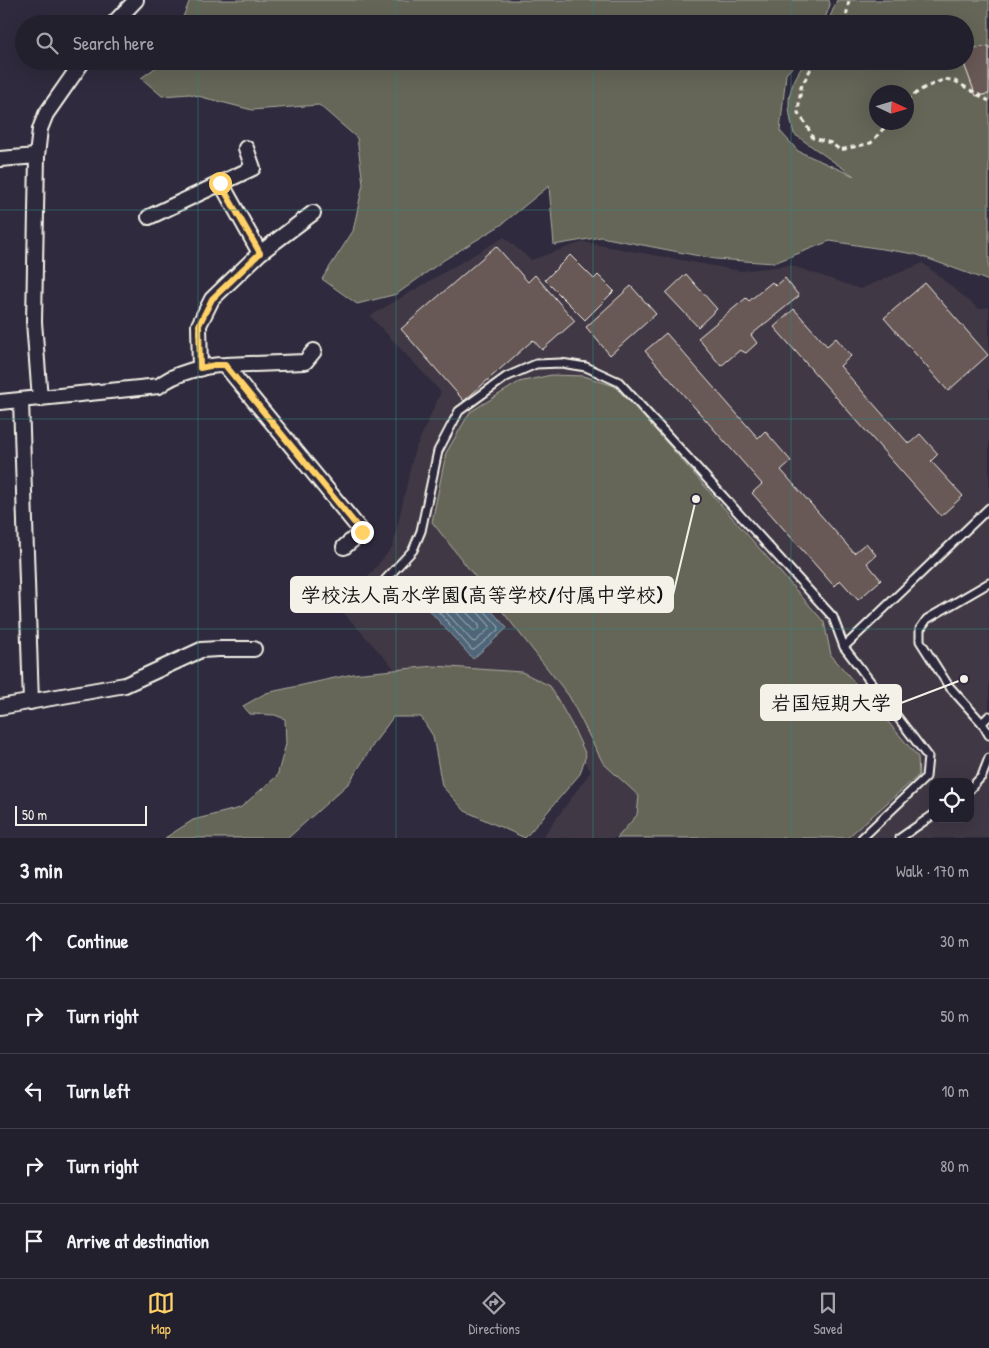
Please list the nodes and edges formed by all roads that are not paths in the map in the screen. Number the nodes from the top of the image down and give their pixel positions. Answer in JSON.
{"nodes":[{"id":1,"x":136,"y":0,"type":"edge"},
{"id":2,"x":122,"y":15,"type":"edge"},
{"id":3,"x":77,"y":70,"type":"edge"},
{"id":4,"x":246,"y":148,"type":"dead end"},
{"id":5,"x":37,"y":156,"type":"junction"},
{"id":6,"x":0,"y":159,"type":"edge"},
{"id":7,"x":220,"y":183,"type":"junction"},
{"id":8,"x":313,"y":213,"type":"dead end"},
{"id":9,"x":149,"y":216,"type":"dead end"},
{"id":10,"x":260,"y":253,"type":"junction"},
{"id":11,"x":314,"y":351,"type":"dead end"},
{"id":12,"x":225,"y":365,"type":"junction"},
{"id":13,"x":200,"y":368,"type":"junction"},
{"id":14,"x":40,"y":399,"type":"junction"},
{"id":15,"x":22,"y":401,"type":"junction"},
{"id":16,"x":0,"y":402,"type":"edge"},
{"id":17,"x":989,"y":508,"type":"edge"},
{"id":18,"x":344,"y":548,"type":"dead end"},
{"id":19,"x":386,"y":580,"type":"dead end"},
{"id":20,"x":989,"y":583,"type":"edge"},
{"id":21,"x":844,"y":647,"type":"junction"},
{"id":22,"x":254,"y":649,"type":"dead end"},
{"id":23,"x":31,"y":702,"type":"junction"},
{"id":24,"x":0,"y":707,"type":"edge"},
{"id":25,"x":989,"y":716,"type":"edge"},
{"id":26,"x":982,"y":723,"type":"junction"},
{"id":27,"x":989,"y":736,"type":"edge"},
{"id":28,"x":989,"y":758,"type":"edge"},
{"id":29,"x":974,"y":785,"type":"edge"},
{"id":30,"x":929,"y":818,"type":"edge"},
{"id":31,"x":862,"y":838,"type":"edge"},
{"id":32,"x":900,"y":838,"type":"edge"}],
"edges":[{"from":1,"to":2,"type":"street"},
{"from":3,"to":5,"type":"street"},
{"from":4,"to":7,"type":"street"},
{"from":5,"to":6,"type":"street"},
{"from":5,"to":14,"type":"street"},
{"from":7,"to":9,"type":"street"},
{"from":7,"to":10,"type":"street"},
{"from":8,"to":10,"type":"street"},
{"from":10,"to":13,"type":"street"},
{"from":11,"to":12,"type":"street"},
{"from":12,"to":13,"type":"street"},
{"from":12,"to":18,"type":"street"},
{"from":13,"to":14,"type":"street"},
{"from":14,"to":15,"type":"street"},
{"from":15,"to":16,"type":"street"},
{"from":15,"to":23,"type":"street"},
{"from":17,"to":21,"type":"lane"},
{"from":19,"to":21,"type":"lane"},
{"from":20,"to":26,"type":"lane"},
{"from":21,"to":31,"type":"lane"},
{"from":22,"to":23,"type":"street"},
{"from":23,"to":24,"type":"street"},
{"from":25,"to":26,"type":"lane"},
{"from":26,"to":27,"type":"lane"},
{"from":28,"to":29,"type":"lane"},
{"from":30,"to":32,"type":"lane"}]}
